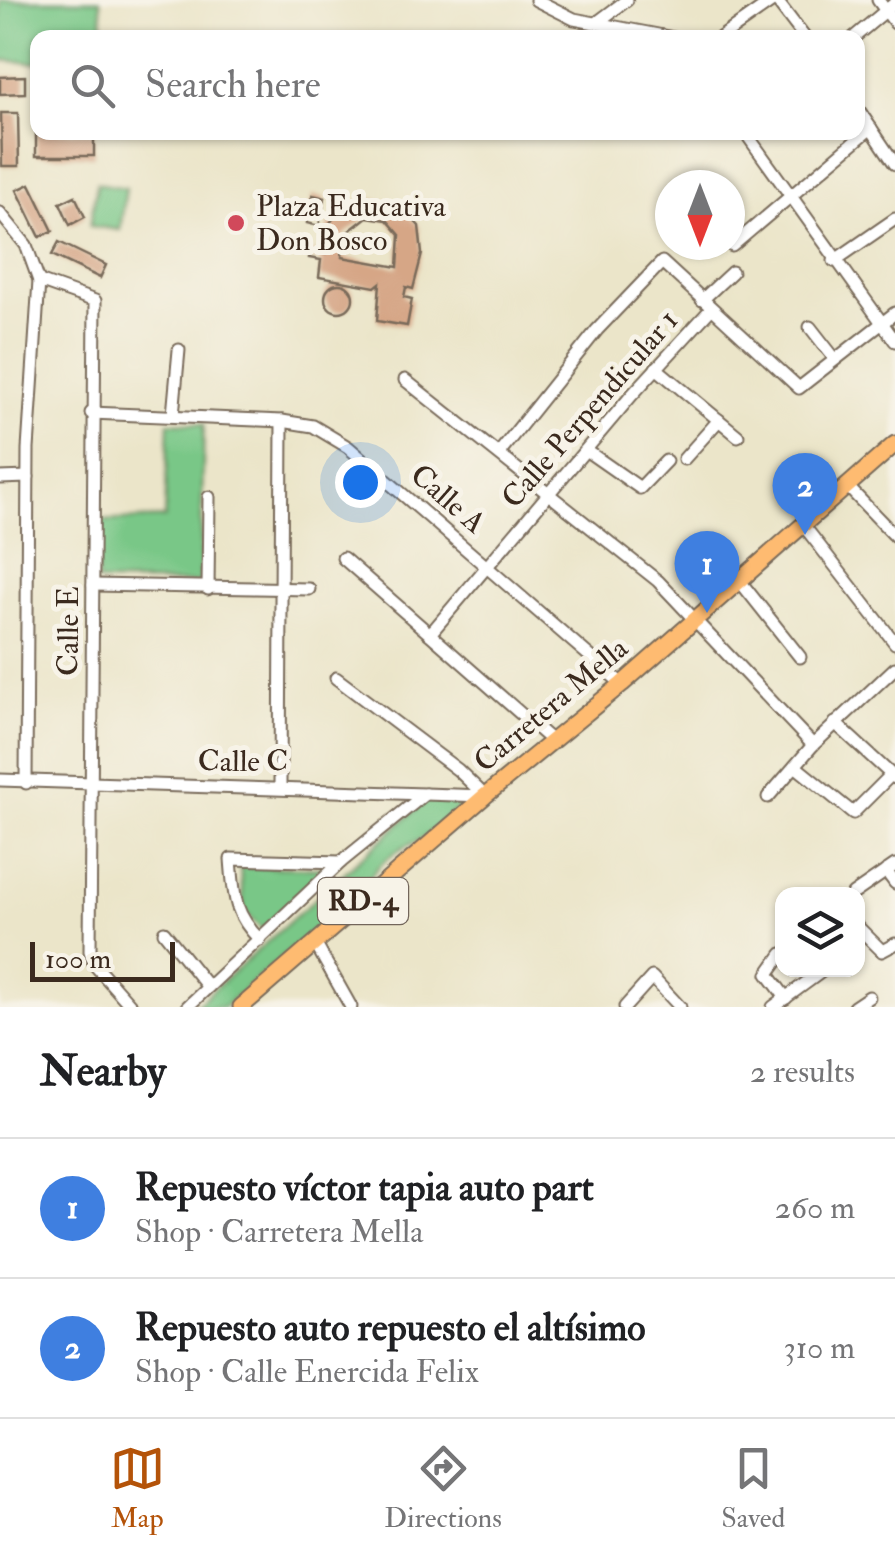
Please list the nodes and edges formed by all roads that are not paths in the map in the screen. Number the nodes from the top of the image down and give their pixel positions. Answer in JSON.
{"nodes":[{"id":1,"x":536,"y":0,"type":"edge"},
{"id":2,"x":627,"y":0,"type":"edge"},
{"id":3,"x":775,"y":0,"type":"edge"},
{"id":4,"x":886,"y":4,"type":"edge"},
{"id":5,"x":599,"y":21,"type":"junction"},
{"id":6,"x":895,"y":23,"type":"edge"},
{"id":7,"x":626,"y":30,"type":"edge"},
{"id":8,"x":732,"y":30,"type":"edge"},
{"id":9,"x":799,"y":30,"type":"edge"},
{"id":10,"x":861,"y":30,"type":"edge"},
{"id":11,"x":865,"y":118,"type":"edge"},
{"id":12,"x":872,"y":128,"type":"junction"},
{"id":13,"x":865,"y":134,"type":"edge"},
{"id":14,"x":750,"y":140,"type":"edge"},
{"id":15,"x":857,"y":140,"type":"edge"},
{"id":16,"x":895,"y":164,"type":"edge"},
{"id":17,"x":787,"y":195,"type":"junction"},
{"id":18,"x":0,"y":213,"type":"edge"},
{"id":19,"x":895,"y":219,"type":"edge"},
{"id":20,"x":745,"y":234,"type":"edge"},
{"id":21,"x":834,"y":261,"type":"junction"},
{"id":22,"x":732,"y":272,"type":"dead end"},
{"id":23,"x":40,"y":281,"type":"junction"},
{"id":24,"x":707,"y":305,"type":"junction"},
{"id":25,"x":895,"y":313,"type":"edge"},
{"id":26,"x":882,"y":324,"type":"junction"},
{"id":27,"x":810,"y":327,"type":"dead end"},
{"id":28,"x":895,"y":341,"type":"edge"},
{"id":29,"x":180,"y":350,"type":"dead end"},
{"id":30,"x":834,"y":359,"type":"junction"},
{"id":31,"x":656,"y":368,"type":"junction"},
{"id":32,"x":405,"y":380,"type":"dead end"},
{"id":33,"x":92,"y":413,"type":"junction"},
{"id":34,"x":173,"y":415,"type":"junction"},
{"id":35,"x":282,"y":420,"type":"junction"},
{"id":36,"x":719,"y":420,"type":"junction"},
{"id":37,"x":738,"y":436,"type":"dead end"},
{"id":38,"x":895,"y":444,"type":"edge"},
{"id":39,"x":587,"y":451,"type":"junction"},
{"id":40,"x":498,"y":453,"type":"junction"},
{"id":41,"x":684,"y":459,"type":"dead end"},
{"id":42,"x":666,"y":461,"type":"dead end"},
{"id":43,"x":0,"y":478,"type":"edge"},
{"id":44,"x":28,"y":478,"type":"junction"},
{"id":45,"x":846,"y":486,"type":"junction"},
{"id":46,"x":550,"y":495,"type":"junction"},
{"id":47,"x":209,"y":497,"type":"dead end"},
{"id":48,"x":804,"y":526,"type":"junction"},
{"id":49,"x":895,"y":536,"type":"edge"},
{"id":50,"x":343,"y":558,"type":"dead end"},
{"id":51,"x":486,"y":566,"type":"junction"},
{"id":52,"x":740,"y":580,"type":"junction"},
{"id":53,"x":93,"y":585,"type":"junction"},
{"id":54,"x":309,"y":588,"type":"dead end"},
{"id":55,"x":208,"y":589,"type":"junction"},
{"id":56,"x":281,"y":589,"type":"junction"},
{"id":57,"x":696,"y":618,"type":"junction"},
{"id":58,"x":430,"y":634,"type":"junction"},
{"id":59,"x":895,"y":644,"type":"edge"},
{"id":60,"x":800,"y":657,"type":"dead end"},
{"id":61,"x":895,"y":668,"type":"edge"},
{"id":62,"x":336,"y":678,"type":"dead end"},
{"id":63,"x":622,"y":684,"type":"junction"},
{"id":64,"x":834,"y":723,"type":"junction"},
{"id":65,"x":552,"y":742,"type":"junction"},
{"id":66,"x":812,"y":745,"type":"junction"},
{"id":67,"x":795,"y":766,"type":"junction"},
{"id":68,"x":893,"y":776,"type":"edge"},
{"id":69,"x":0,"y":780,"type":"edge"},
{"id":70,"x":26,"y":783,"type":"junction"},
{"id":71,"x":91,"y":786,"type":"junction"},
{"id":72,"x":280,"y":786,"type":"junction"},
{"id":73,"x":426,"y":794,"type":"junction"},
{"id":74,"x":484,"y":796,"type":"junction"},
{"id":75,"x":768,"y":796,"type":"dead end"},
{"id":76,"x":341,"y":862,"type":"junction"},
{"id":77,"x":891,"y":868,"type":"edge"},
{"id":78,"x":895,"y":883,"type":"edge"},
{"id":79,"x":863,"y":887,"type":"edge"},
{"id":80,"x":164,"y":932,"type":"dead end"},
{"id":81,"x":260,"y":940,"type":"junction"},
{"id":82,"x":315,"y":943,"type":"junction"},
{"id":83,"x":865,"y":943,"type":"edge"},
{"id":84,"x":894,"y":946,"type":"edge"},
{"id":85,"x":775,"y":964,"type":"edge"},
{"id":86,"x":814,"y":977,"type":"edge"},
{"id":87,"x":208,"y":986,"type":"junction"},
{"id":88,"x":870,"y":996,"type":"dead end"},
{"id":89,"x":786,"y":998,"type":"junction"},
{"id":90,"x":132,"y":1007,"type":"edge"},
{"id":91,"x":186,"y":1007,"type":"edge"},
{"id":92,"x":241,"y":1007,"type":"edge"},
{"id":93,"x":351,"y":1007,"type":"edge"},
{"id":94,"x":625,"y":1007,"type":"edge"},
{"id":95,"x":680,"y":1007,"type":"edge"},
{"id":96,"x":773,"y":1007,"type":"edge"},
{"id":97,"x":854,"y":1007,"type":"edge"}],
"edges":[{"from":1,"to":5,"type":"street"},
{"from":2,"to":5,"type":"street"},
{"from":3,"to":8,"type":"street"},
{"from":3,"to":9,"type":"street"},
{"from":4,"to":6,"type":"street"},
{"from":4,"to":10,"type":"street"},
{"from":5,"to":7,"type":"street"},
{"from":11,"to":12,"type":"street"},
{"from":12,"to":13,"type":"street"},
{"from":12,"to":16,"type":"street"},
{"from":14,"to":17,"type":"street"},
{"from":15,"to":17,"type":"street"},
{"from":17,"to":20,"type":"street"},
{"from":17,"to":21,"type":"street"},
{"from":18,"to":23,"type":"street"},
{"from":19,"to":21,"type":"street"},
{"from":21,"to":26,"type":"street"},
{"from":22,"to":24,"type":"street","name":"Calle Perpendicular 1"},
{"from":23,"to":33,"type":"street","name":"Calle E"},
{"from":23,"to":44,"type":"street"},
{"from":24,"to":30,"type":"street"},
{"from":24,"to":31,"type":"street","name":"Calle Perpendicular 1"},
{"from":24,"to":40,"type":"street"},
{"from":25,"to":26,"type":"street"},
{"from":26,"to":28,"type":"street"},
{"from":26,"to":30,"type":"street"},
{"from":27,"to":30,"type":"street"},
{"from":29,"to":34,"type":"street"},
{"from":31,"to":36,"type":"street"},
{"from":31,"to":39,"type":"street","name":"Calle Perpendicular 1"},
{"from":32,"to":40,"type":"street"},
{"from":33,"to":34,"type":"street","name":"Calle A"},
{"from":33,"to":53,"type":"street","name":"Calle E"},
{"from":34,"to":35,"type":"street","name":"Calle A"},
{"from":35,"to":51,"type":"street","name":"Calle A"},
{"from":35,"to":56,"type":"street"},
{"from":36,"to":37,"type":"street"},
{"from":36,"to":41,"type":"street"},
{"from":38,"to":45,"type":"main road","name":"Carretera Mella","number":"RD-4"},
{"from":39,"to":42,"type":"street"},
{"from":39,"to":46,"type":"street","name":"Calle Perpendicular 1"},
{"from":40,"to":46,"type":"street"},
{"from":43,"to":44,"type":"street"},
{"from":44,"to":70,"type":"street"},
{"from":45,"to":48,"type":"main road","name":"Carretera Mella","number":"RD-4"},
{"from":45,"to":49,"type":"street"},
{"from":46,"to":51,"type":"street","name":"Calle Perpendicular 1"},
{"from":46,"to":57,"type":"street"},
{"from":47,"to":55,"type":"street"},
{"from":48,"to":52,"type":"main road","name":"Carretera Mella","number":"RD-4"},
{"from":48,"to":59,"type":"street"},
{"from":50,"to":58,"type":"street"},
{"from":51,"to":58,"type":"street","name":"Calle Perpendicular 1"},
{"from":51,"to":63,"type":"street","name":"Calle A"},
{"from":52,"to":57,"type":"main road","name":"Carretera Mella","number":"RD-4"},
{"from":52,"to":60,"type":"street"},
{"from":53,"to":55,"type":"street"},
{"from":53,"to":71,"type":"street","name":"Calle E"},
{"from":54,"to":56,"type":"street"},
{"from":55,"to":56,"type":"street"},
{"from":56,"to":72,"type":"street"},
{"from":57,"to":63,"type":"main road","name":"Carretera Mella","number":"RD-4"},
{"from":57,"to":66,"type":"street"},
{"from":58,"to":65,"type":"street"},
{"from":61,"to":64,"type":"street"},
{"from":62,"to":74,"type":"street"},
{"from":63,"to":65,"type":"main road","name":"Carretera Mella","number":"RD-4"},
{"from":64,"to":66,"type":"street"},
{"from":64,"to":68,"type":"street"},
{"from":65,"to":74,"type":"main road","name":"Carretera Mella","number":"RD-4"},
{"from":66,"to":67,"type":"street"},
{"from":67,"to":68,"type":"street"},
{"from":67,"to":75,"type":"street"},
{"from":69,"to":70,"type":"street","name":"Calle C"},
{"from":70,"to":71,"type":"street","name":"Calle C"},
{"from":71,"to":72,"type":"street","name":"Calle C"},
{"from":71,"to":90,"type":"street","name":"Calle E"},
{"from":72,"to":73,"type":"street","name":"Calle C"},
{"from":73,"to":74,"type":"street","name":"Calle C"},
{"from":73,"to":76,"type":"street"},
{"from":74,"to":82,"type":"main road","name":"Carretera Mella","number":"RD-4"},
{"from":76,"to":81,"type":"street"},
{"from":76,"to":81,"type":"street"},
{"from":77,"to":78,"type":"street"},
{"from":77,"to":79,"type":"street"},
{"from":80,"to":87,"type":"street"},
{"from":81,"to":87,"type":"street"},
{"from":82,"to":92,"type":"main road","name":"Carretera Mella","number":"RD-4"},
{"from":82,"to":93,"type":"street"},
{"from":83,"to":84,"type":"street"},
{"from":85,"to":89,"type":"street"},
{"from":86,"to":89,"type":"street"},
{"from":87,"to":91,"type":"street"},
{"from":88,"to":97,"type":"street"},
{"from":89,"to":96,"type":"street"},
{"from":94,"to":95,"type":"street"}]}
